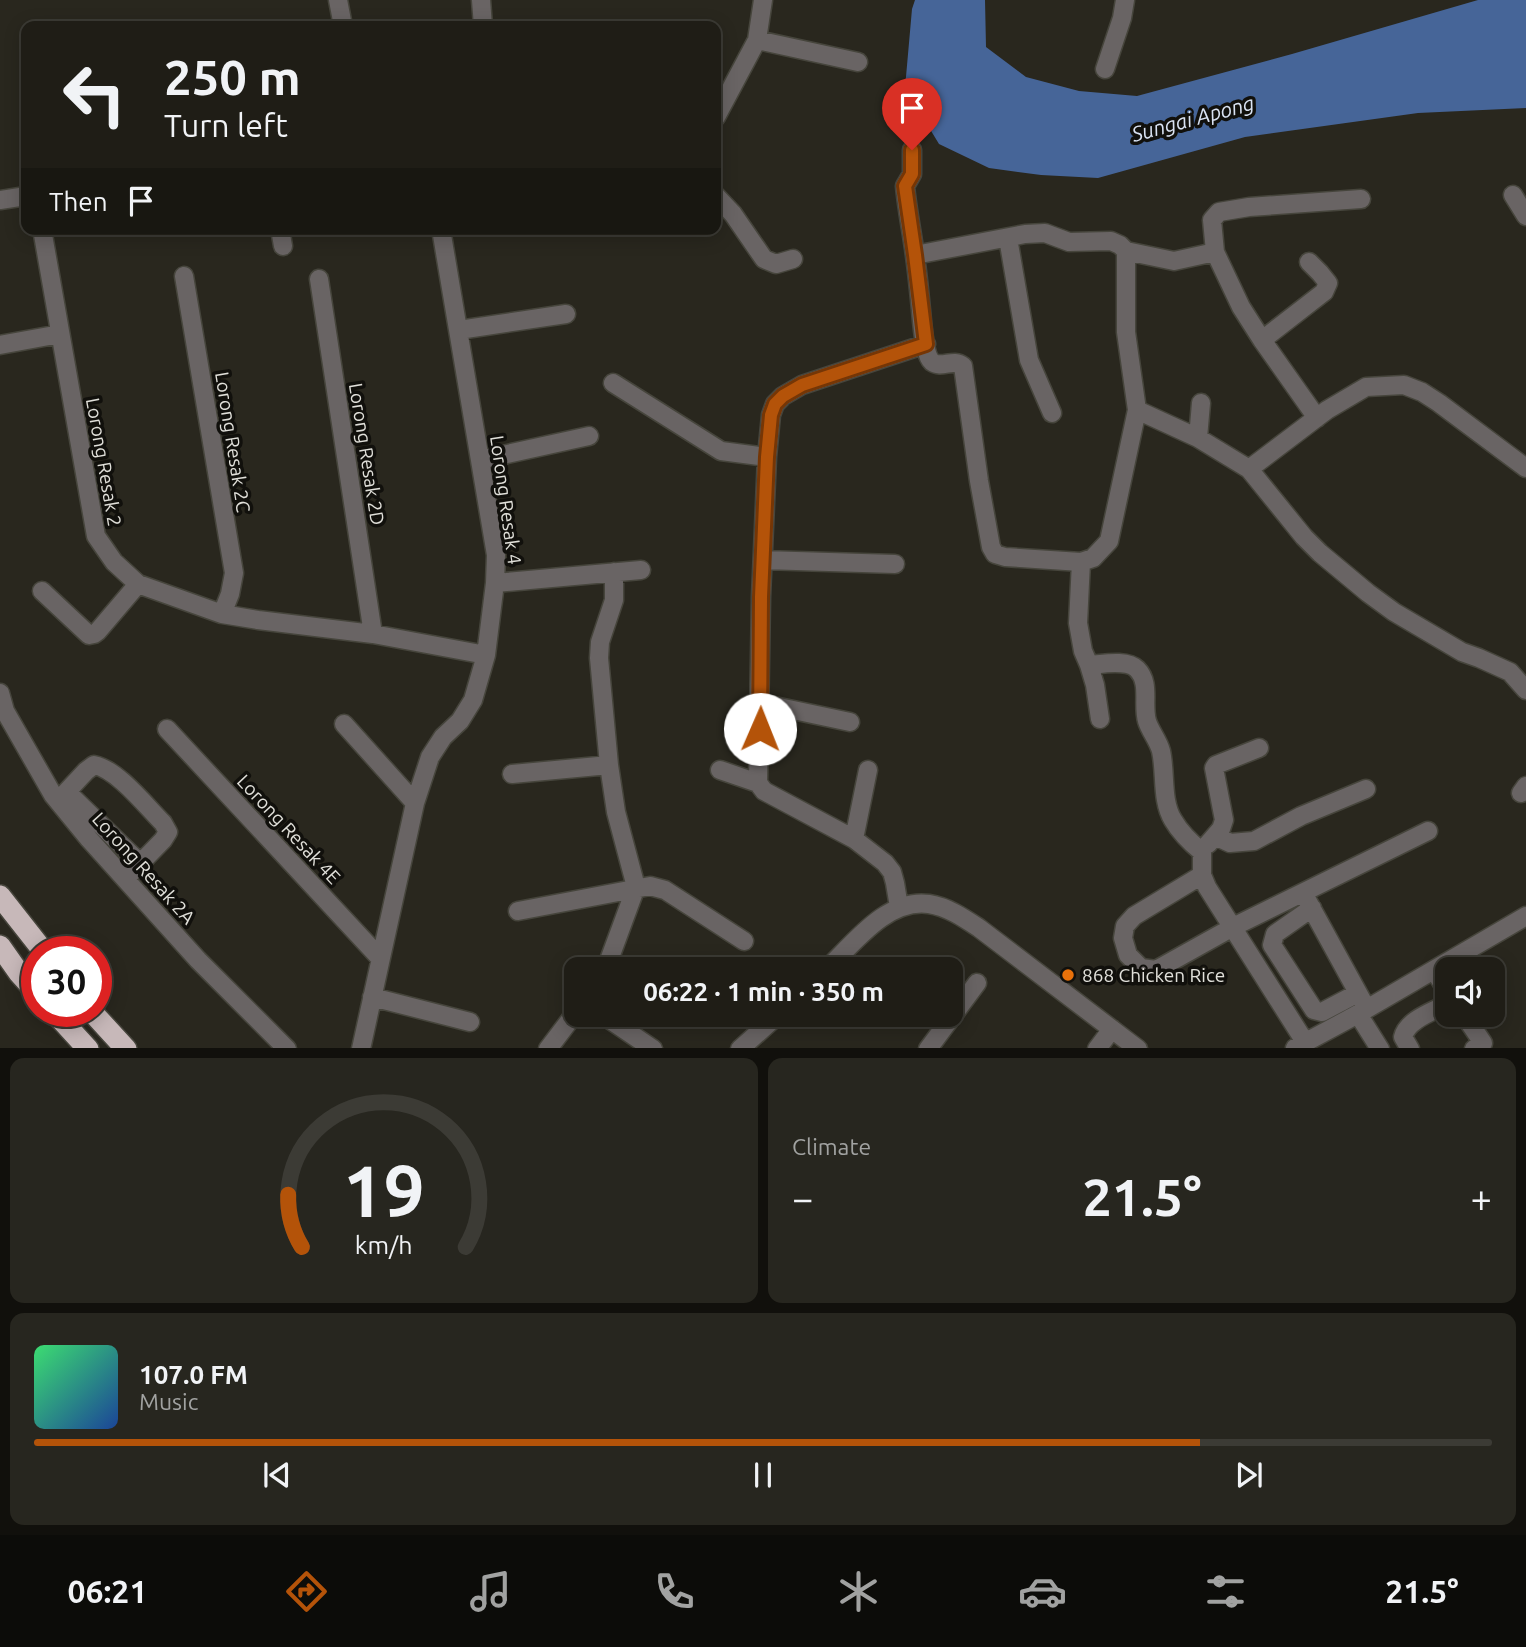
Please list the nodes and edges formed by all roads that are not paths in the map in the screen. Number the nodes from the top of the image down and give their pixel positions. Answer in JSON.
{"nodes":[{"id":1,"x":338,"y":0,"type":"edge"},
{"id":2,"x":481,"y":0,"type":"edge"},
{"id":3,"x":763,"y":0,"type":"edge"},
{"id":4,"x":1125,"y":0,"type":"edge"},
{"id":5,"x":342,"y":21,"type":"edge"},
{"id":6,"x":483,"y":21,"type":"edge"},
{"id":7,"x":757,"y":40,"type":"junction"},
{"id":8,"x":858,"y":62,"type":"dead end"},
{"id":9,"x":1105,"y":69,"type":"dead end"},
{"id":10,"x":721,"y":108,"type":"edge"},
{"id":11,"x":912,"y":150,"type":"dead end"},
{"id":12,"x":1513,"y":195,"type":"dead end"},
{"id":13,"x":21,"y":197,"type":"edge"},
{"id":14,"x":1361,"y":199,"type":"dead end"},
{"id":15,"x":0,"y":200,"type":"edge"},
{"id":16,"x":721,"y":201,"type":"edge"},
{"id":17,"x":1526,"y":216,"type":"edge"},
{"id":18,"x":43,"y":235,"type":"edge"},
{"id":19,"x":442,"y":235,"type":"edge"},
{"id":20,"x":1008,"y":238,"type":"junction"},
{"id":21,"x":1126,"y":251,"type":"junction"},
{"id":22,"x":1215,"y":252,"type":"junction"},
{"id":23,"x":915,"y":255,"type":"junction"},
{"id":24,"x":793,"y":259,"type":"dead end"},
{"id":25,"x":1309,"y":262,"type":"dead end"},
{"id":26,"x":184,"y":276,"type":"dead end"},
{"id":27,"x":319,"y":279,"type":"dead end"},
{"id":28,"x":566,"y":314,"type":"dead end"},
{"id":29,"x":459,"y":330,"type":"junction"},
{"id":30,"x":60,"y":334,"type":"junction"},
{"id":31,"x":1262,"y":340,"type":"junction"},
{"id":32,"x":926,"y":344,"type":"junction"},
{"id":33,"x":0,"y":345,"type":"edge"},
{"id":34,"x":613,"y":383,"type":"dead end"},
{"id":35,"x":1201,"y":403,"type":"dead end"},
{"id":36,"x":1137,"y":410,"type":"junction"},
{"id":37,"x":1052,"y":413,"type":"dead end"},
{"id":38,"x":1317,"y":418,"type":"junction"},
{"id":39,"x":589,"y":436,"type":"dead end"},
{"id":40,"x":1198,"y":438,"type":"junction"},
{"id":41,"x":767,"y":457,"type":"junction"},
{"id":42,"x":480,"y":460,"type":"junction"},
{"id":43,"x":1526,"y":468,"type":"edge"},
{"id":44,"x":1249,"y":469,"type":"junction"},
{"id":45,"x":763,"y":560,"type":"junction"},
{"id":46,"x":1081,"y":562,"type":"junction"},
{"id":47,"x":895,"y":564,"type":"dead end"},
{"id":48,"x":641,"y":570,"type":"dead end"},
{"id":49,"x":614,"y":572,"type":"junction"},
{"id":50,"x":495,"y":583,"type":"junction"},
{"id":51,"x":138,"y":584,"type":"junction"},
{"id":52,"x":42,"y":591,"type":"dead end"},
{"id":53,"x":222,"y":614,"type":"junction"},
{"id":54,"x":373,"y":634,"type":"junction"},
{"id":55,"x":486,"y":655,"type":"junction"},
{"id":56,"x":1090,"y":665,"type":"junction"},
{"id":57,"x":1526,"y":690,"type":"edge"},
{"id":58,"x":0,"y":692,"type":"edge"},
{"id":59,"x":760,"y":703,"type":"junction"},
{"id":60,"x":1100,"y":719,"type":"dead end"},
{"id":61,"x":850,"y":722,"type":"dead end"},
{"id":62,"x":344,"y":724,"type":"dead end"},
{"id":63,"x":167,"y":729,"type":"dead end"},
{"id":64,"x":1259,"y":748,"type":"dead end"},
{"id":65,"x":609,"y":765,"type":"junction"},
{"id":66,"x":720,"y":770,"type":"dead end"},
{"id":67,"x":868,"y":770,"type":"dead end"},
{"id":68,"x":512,"y":774,"type":"dead end"},
{"id":69,"x":758,"y":783,"type":"junction"},
{"id":70,"x":1366,"y":789,"type":"dead end"},
{"id":71,"x":63,"y":797,"type":"junction"},
{"id":72,"x":415,"y":803,"type":"junction"},
{"id":73,"x":1428,"y":831,"type":"dead end"},
{"id":74,"x":1215,"y":836,"type":"junction"},
{"id":75,"x":854,"y":839,"type":"junction"},
{"id":76,"x":1202,"y":852,"type":"junction"},
{"id":77,"x":140,"y":863,"type":"junction"},
{"id":78,"x":1202,"y":875,"type":"junction"},
{"id":79,"x":125,"y":879,"type":"junction"},
{"id":80,"x":636,"y":887,"type":"junction"},
{"id":81,"x":0,"y":896,"type":"edge"},
{"id":82,"x":1308,"y":900,"type":"junction"},
{"id":83,"x":899,"y":907,"type":"junction"},
{"id":84,"x":518,"y":911,"type":"dead end"},
{"id":85,"x":1526,"y":916,"type":"edge"},
{"id":86,"x":1233,"y":926,"type":"junction"},
{"id":87,"x":31,"y":936,"type":"edge"},
{"id":88,"x":744,"y":941,"type":"dead end"},
{"id":89,"x":0,"y":946,"type":"edge"},
{"id":90,"x":610,"y":957,"type":"edge"},
{"id":91,"x":840,"y":957,"type":"edge"},
{"id":92,"x":380,"y":958,"type":"junction"},
{"id":93,"x":1434,"y":970,"type":"joint"},
{"id":94,"x":21,"y":975,"type":"edge"},
{"id":95,"x":977,"y":983,"type":"dead end"},
{"id":96,"x":372,"y":997,"type":"junction"},
{"id":97,"x":1361,"y":1005,"type":"junction"},
{"id":98,"x":1435,"y":1010,"type":"edge"},
{"id":99,"x":470,"y":1022,"type":"dead end"},
{"id":100,"x":68,"y":1027,"type":"edge"},
{"id":101,"x":106,"y":1027,"type":"edge"},
{"id":102,"x":564,"y":1027,"type":"edge"},
{"id":103,"x":621,"y":1027,"type":"edge"},
{"id":104,"x":764,"y":1027,"type":"edge"},
{"id":105,"x":1472,"y":1027,"type":"edge"},
{"id":106,"x":1112,"y":1029,"type":"junction"},
{"id":107,"x":1300,"y":1045,"type":"edge"},
{"id":108,"x":88,"y":1048,"type":"edge"},
{"id":109,"x":125,"y":1048,"type":"edge"},
{"id":110,"x":287,"y":1048,"type":"edge"},
{"id":111,"x":360,"y":1048,"type":"edge"},
{"id":112,"x":548,"y":1048,"type":"edge"},
{"id":113,"x":653,"y":1048,"type":"edge"},
{"id":114,"x":740,"y":1048,"type":"edge"},
{"id":115,"x":928,"y":1048,"type":"edge"},
{"id":116,"x":1097,"y":1048,"type":"edge"},
{"id":117,"x":1138,"y":1048,"type":"edge"},
{"id":118,"x":1380,"y":1048,"type":"edge"},
{"id":119,"x":1410,"y":1048,"type":"edge"},
{"id":120,"x":1474,"y":1048,"type":"edge"}],
"edges":[{"from":1,"to":5,"type":"street"},
{"from":2,"to":6,"type":"street"},
{"from":3,"to":7,"type":"street"},
{"from":4,"to":9,"type":"street"},
{"from":7,"to":8,"type":"street"},
{"from":7,"to":10,"type":"street"},
{"from":11,"to":23,"type":"street"},
{"from":12,"to":17,"type":"street"},
{"from":13,"to":15,"type":"street"},
{"from":14,"to":22,"type":"street"},
{"from":16,"to":24,"type":"street"},
{"from":18,"to":30,"type":"street","name":"Lorong Resak 2"},
{"from":19,"to":29,"type":"street","name":"Lorong Resak 4"},
{"from":20,"to":21,"type":"street"},
{"from":20,"to":23,"type":"street"},
{"from":20,"to":37,"type":"street"},
{"from":21,"to":22,"type":"street"},
{"from":21,"to":36,"type":"street"},
{"from":22,"to":31,"type":"street"},
{"from":23,"to":32,"type":"street"},
{"from":25,"to":31,"type":"street"},
{"from":26,"to":53,"type":"street","name":"Lorong Resak 2C"},
{"from":27,"to":54,"type":"street","name":"Lorong Resak 2D"},
{"from":28,"to":29,"type":"street"},
{"from":29,"to":42,"type":"street","name":"Lorong Resak 4"},
{"from":30,"to":33,"type":"street"},
{"from":30,"to":51,"type":"street","name":"Lorong Resak 2"},
{"from":31,"to":38,"type":"street"},
{"from":32,"to":41,"type":"street"},
{"from":32,"to":46,"type":"street"},
{"from":34,"to":41,"type":"street"},
{"from":35,"to":40,"type":"street"},
{"from":36,"to":40,"type":"street"},
{"from":36,"to":46,"type":"street"},
{"from":38,"to":43,"type":"street"},
{"from":38,"to":44,"type":"street"},
{"from":39,"to":42,"type":"street"},
{"from":40,"to":44,"type":"street"},
{"from":41,"to":45,"type":"street"},
{"from":42,"to":50,"type":"street","name":"Lorong Resak 4"},
{"from":44,"to":57,"type":"street"},
{"from":45,"to":47,"type":"street"},
{"from":45,"to":59,"type":"street"},
{"from":46,"to":56,"type":"street"},
{"from":48,"to":49,"type":"street"},
{"from":49,"to":50,"type":"street"},
{"from":49,"to":65,"type":"street"},
{"from":50,"to":55,"type":"street","name":"Lorong Resak 4"},
{"from":51,"to":52,"type":"street"},
{"from":51,"to":53,"type":"street","name":"Lorong Resak 2"},
{"from":53,"to":54,"type":"street","name":"Lorong Resak 2"},
{"from":54,"to":55,"type":"street","name":"Lorong Resak 2"},
{"from":55,"to":72,"type":"street","name":"Lorong Resak 4"},
{"from":56,"to":60,"type":"street"},
{"from":56,"to":76,"type":"street"},
{"from":58,"to":71,"type":"street","name":"Lorong Resak 2A"},
{"from":59,"to":61,"type":"street"},
{"from":59,"to":69,"type":"street"},
{"from":62,"to":72,"type":"street"},
{"from":63,"to":92,"type":"street","name":"Lorong Resak 4E"},
{"from":64,"to":74,"type":"street"},
{"from":65,"to":68,"type":"street"},
{"from":65,"to":80,"type":"street"},
{"from":66,"to":69,"type":"street"},
{"from":67,"to":75,"type":"street"},
{"from":69,"to":75,"type":"street"},
{"from":70,"to":74,"type":"street"},
{"from":71,"to":77,"type":"street"},
{"from":71,"to":77,"type":"street"},
{"from":71,"to":79,"type":"street","name":"Lorong Resak 2A"},
{"from":72,"to":92,"type":"street","name":"Lorong Resak 4"},
{"from":73,"to":82,"type":"street"},
{"from":74,"to":76,"type":"street"},
{"from":75,"to":83,"type":"street"},
{"from":76,"to":78,"type":"street"},
{"from":77,"to":79,"type":"street"},
{"from":78,"to":86,"type":"street"},
{"from":78,"to":86,"type":"street"},
{"from":79,"to":110,"type":"street","name":"Lorong Resak 2A"},
{"from":80,"to":84,"type":"street"},
{"from":80,"to":88,"type":"street"},
{"from":80,"to":90,"type":"street"},
{"from":81,"to":87,"type":"highway"},
{"from":82,"to":86,"type":"street"},
{"from":82,"to":97,"type":"street"},
{"from":82,"to":97,"type":"street"},
{"from":83,"to":91,"type":"street"},
{"from":83,"to":106,"type":"street"},
{"from":85,"to":93,"type":"street"},
{"from":86,"to":107,"type":"street"},
{"from":89,"to":94,"type":"highway"},
{"from":92,"to":96,"type":"street","name":"Lorong Resak 4"},
{"from":93,"to":97,"type":"street"},
{"from":95,"to":115,"type":"street"},
{"from":96,"to":99,"type":"street"},
{"from":96,"to":111,"type":"street","name":"Lorong Resak 4"},
{"from":97,"to":107,"type":"street"},
{"from":97,"to":118,"type":"street"},
{"from":98,"to":119,"type":"street"},
{"from":100,"to":108,"type":"highway"},
{"from":101,"to":109,"type":"highway"},
{"from":102,"to":112,"type":"street"},
{"from":103,"to":113,"type":"street"},
{"from":104,"to":114,"type":"street"},
{"from":105,"to":120,"type":"street"},
{"from":106,"to":116,"type":"street"},
{"from":106,"to":117,"type":"street"}]}
